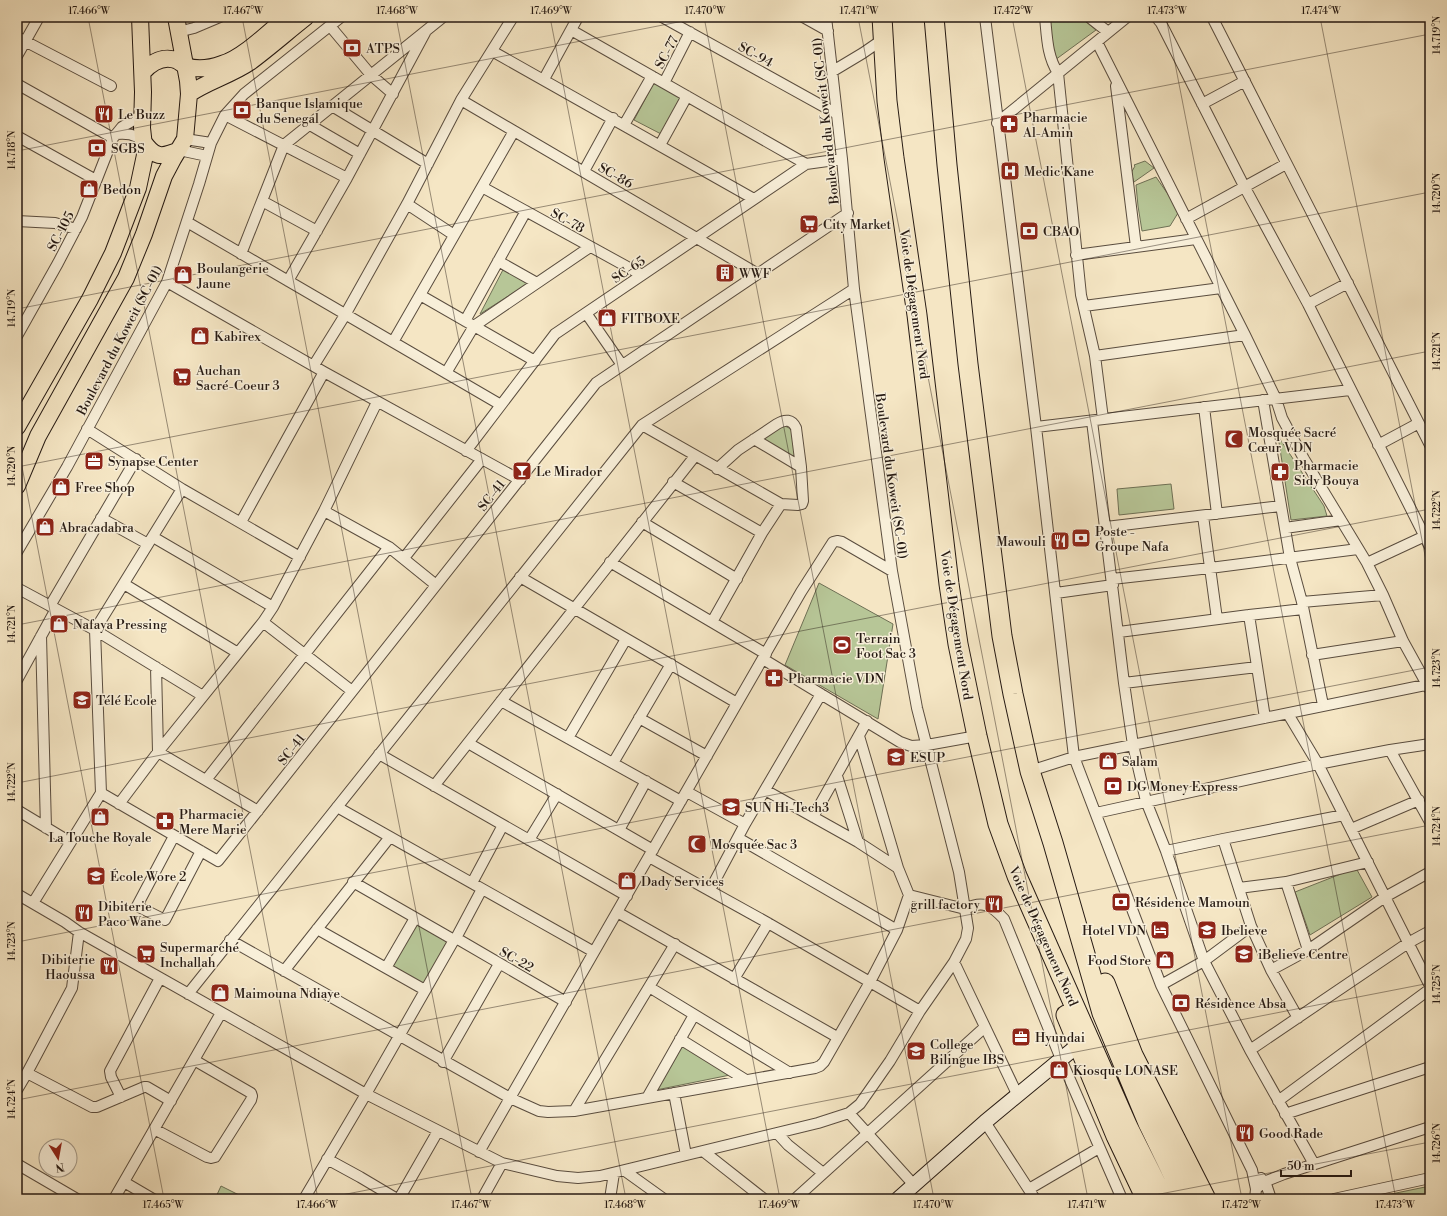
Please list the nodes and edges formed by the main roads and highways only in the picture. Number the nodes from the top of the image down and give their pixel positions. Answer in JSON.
{"nodes":[{"id":1,"x":140,"y":17,"type":"edge"},
{"id":2,"x":287,"y":17,"type":"edge"},
{"id":3,"x":306,"y":17,"type":"edge"},
{"id":4,"x":873,"y":17,"type":"edge"},
{"id":5,"x":882,"y":17,"type":"edge"},
{"id":6,"x":934,"y":17,"type":"edge"},
{"id":7,"x":943,"y":17,"type":"edge"},
{"id":8,"x":177,"y":24,"type":"edge"},
{"id":9,"x":185,"y":66,"type":"junction"},
{"id":10,"x":143,"y":72,"type":"junction"},
{"id":11,"x":189,"y":94,"type":"junction"},
{"id":12,"x":143,"y":141,"type":"junction"},
{"id":13,"x":182,"y":145,"type":"junction"},
{"id":14,"x":894,"y":158,"type":"junction"},
{"id":15,"x":947,"y":165,"type":"junction"},
{"id":16,"x":17,"y":427,"type":"edge"},
{"id":17,"x":17,"y":486,"type":"edge"},
{"id":18,"x":1017,"y":876,"type":"junction"},
{"id":19,"x":1071,"y":905,"type":"junction"},
{"id":20,"x":1146,"y":1199,"type":"edge"},
{"id":21,"x":1164,"y":1199,"type":"edge"},
{"id":22,"x":1185,"y":1199,"type":"edge"},
{"id":23,"x":1206,"y":1199,"type":"edge"}],
"edges":[{"from":1,"to":10,"type":"main road"},
{"from":2,"to":9,"type":"main road"},
{"from":3,"to":11,"type":"main road"},
{"from":4,"to":14,"type":"highway"},
{"from":5,"to":14,"type":"highway","name":"Voie de Dégagement Nord"},
{"from":6,"to":15,"type":"highway","name":"Voie de Dégagement Nord"},
{"from":7,"to":15,"type":"highway"},
{"from":8,"to":9,"type":"main road"},
{"from":9,"to":10,"type":"main road"},
{"from":9,"to":11,"type":"main road"},
{"from":10,"to":12,"type":"main road"},
{"from":11,"to":13,"type":"main road"},
{"from":12,"to":13,"type":"main road"},
{"from":12,"to":16,"type":"main road"},
{"from":13,"to":17,"type":"main road"},
{"from":14,"to":18,"type":"highway","name":"Voie de Dégagement Nord"},
{"from":15,"to":19,"type":"highway","name":"Voie de Dégagement Nord"},
{"from":18,"to":20,"type":"highway"},
{"from":18,"to":21,"type":"highway","name":"Voie de Dégagement Nord"},
{"from":19,"to":22,"type":"highway","name":"Voie de Dégagement Nord"},
{"from":19,"to":23,"type":"highway"}]}
